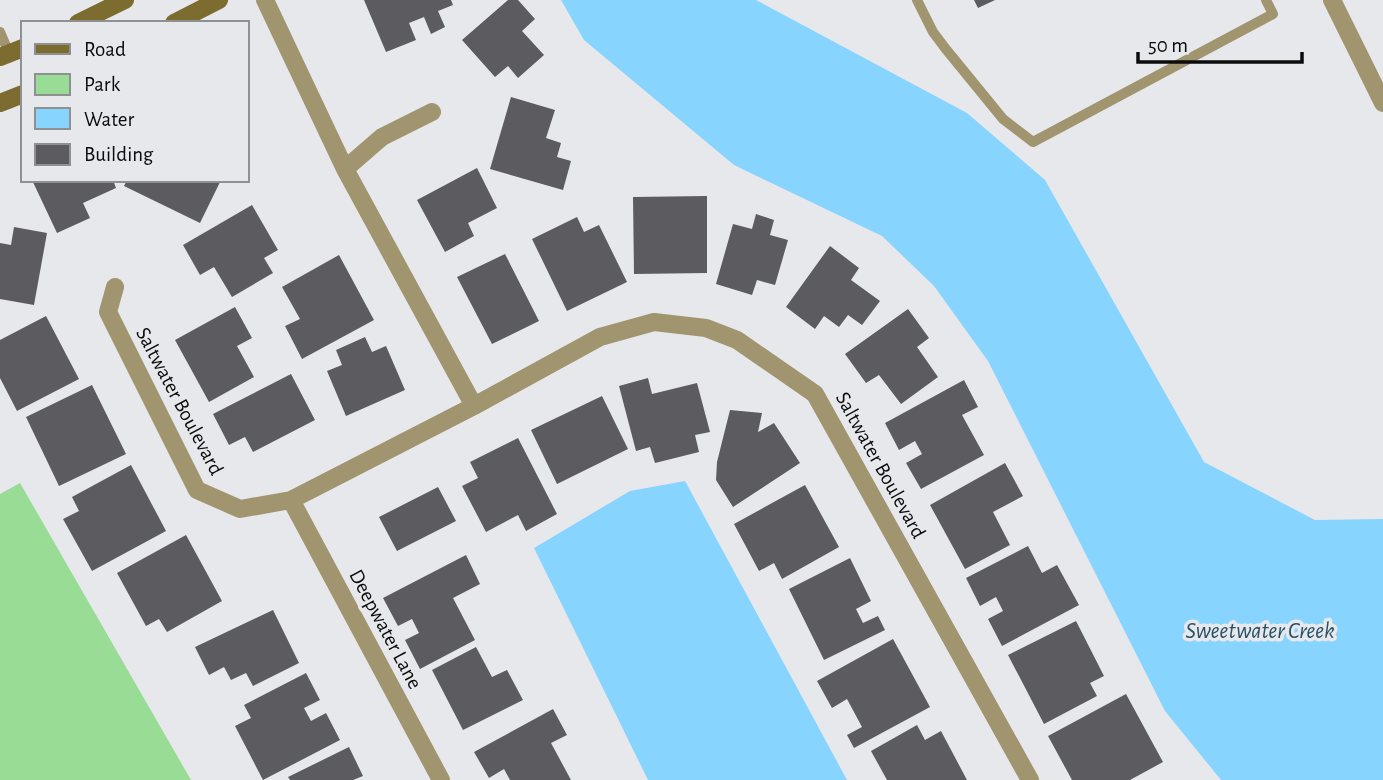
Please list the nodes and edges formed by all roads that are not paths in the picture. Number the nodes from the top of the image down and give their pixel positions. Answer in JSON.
{"nodes":[{"id":1,"x":125,"y":0,"type":"edge"},
{"id":2,"x":219,"y":0,"type":"edge"},
{"id":3,"x":265,"y":0,"type":"edge"},
{"id":4,"x":917,"y":0,"type":"edge"},
{"id":5,"x":1266,"y":0,"type":"edge"},
{"id":6,"x":1332,"y":0,"type":"edge"},
{"id":7,"x":104,"y":5,"type":"edge"},
{"id":8,"x":81,"y":21,"type":"edge"},
{"id":9,"x":178,"y":21,"type":"edge"},
{"id":10,"x":0,"y":32,"type":"edge"},
{"id":11,"x":11,"y":53,"type":"edge"},
{"id":12,"x":21,"y":95,"type":"edge"},
{"id":13,"x":0,"y":103,"type":"edge"},
{"id":14,"x":1383,"y":103,"type":"edge"},
{"id":15,"x":432,"y":112,"type":"dead end"},
{"id":16,"x":345,"y":169,"type":"junction"},
{"id":17,"x":115,"y":287,"type":"dead end"},
{"id":18,"x":474,"y":406,"type":"junction"},
{"id":19,"x":291,"y":500,"type":"junction"},
{"id":20,"x":441,"y":780,"type":"edge"},
{"id":21,"x":1030,"y":780,"type":"edge"}],
"edges":[{"from":1,"to":7,"type":"main road"},
{"from":2,"to":9,"type":"main road"},
{"from":3,"to":16,"type":"street"},
{"from":4,"to":5,"type":"lane"},
{"from":6,"to":14,"type":"street"},
{"from":7,"to":8,"type":"main road"},
{"from":10,"to":11,"type":"lane"},
{"from":12,"to":13,"type":"main road"},
{"from":15,"to":16,"type":"street"},
{"from":16,"to":18,"type":"street"},
{"from":17,"to":19,"type":"street","name":"Saltwater Boulevard"},
{"from":18,"to":19,"type":"street","name":"Saltwater Boulevard"},
{"from":18,"to":21,"type":"street","name":"Saltwater Boulevard"},
{"from":19,"to":20,"type":"street","name":"Deepwater Lane"}]}
